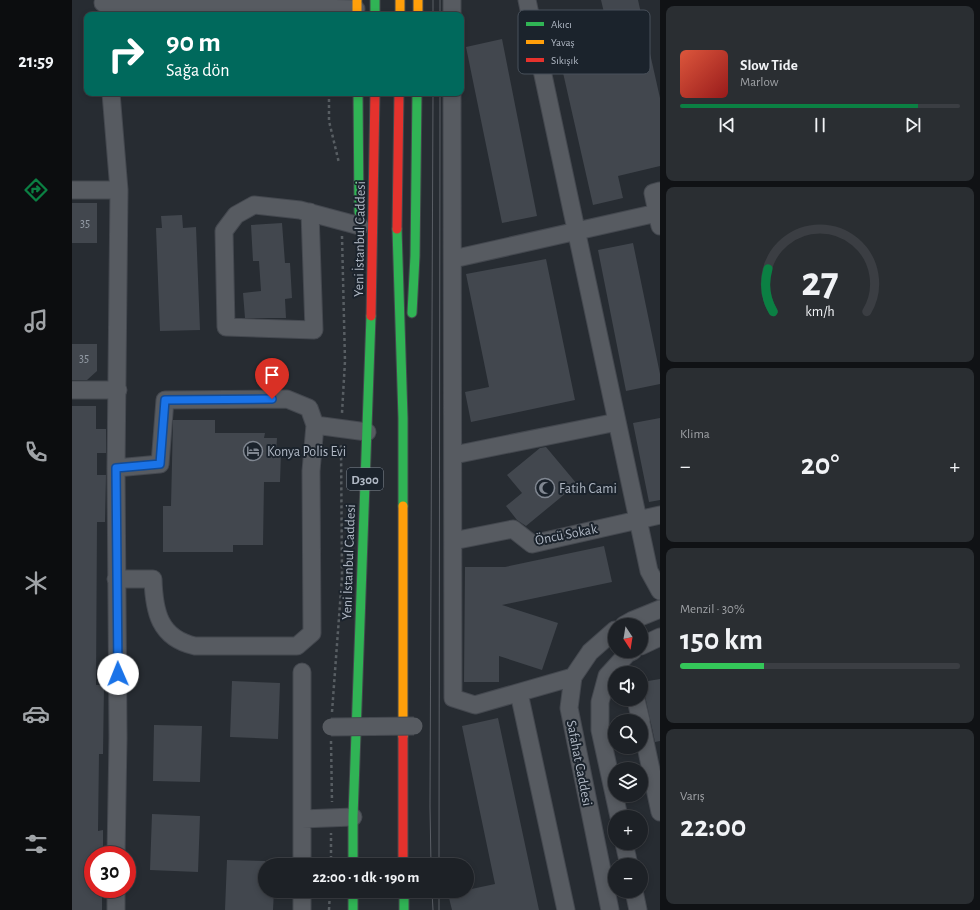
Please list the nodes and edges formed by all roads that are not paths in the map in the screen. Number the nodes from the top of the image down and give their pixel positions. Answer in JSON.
{"nodes":[{"id":1,"x":376,"y":0,"type":"edge"},
{"id":2,"x":400,"y":0,"type":"edge"},
{"id":3,"x":418,"y":0,"type":"edge"},
{"id":4,"x":452,"y":0,"type":"edge"},
{"id":5,"x":526,"y":0,"type":"edge"},
{"id":6,"x":103,"y":6,"type":"edge"},
{"id":7,"x":356,"y":8,"type":"edge"},
{"id":8,"x":528,"y":10,"type":"edge"},
{"id":9,"x":375,"y":12,"type":"edge"},
{"id":10,"x":400,"y":12,"type":"edge"},
{"id":11,"x":418,"y":12,"type":"edge"},
{"id":12,"x":452,"y":12,"type":"edge"},
{"id":13,"x":542,"y":74,"type":"edge"},
{"id":14,"x":111,"y":96,"type":"edge"},
{"id":15,"x":358,"y":96,"type":"edge"},
{"id":16,"x":375,"y":96,"type":"edge"},
{"id":17,"x":399,"y":96,"type":"edge"},
{"id":18,"x":417,"y":96,"type":"edge"},
{"id":19,"x":452,"y":96,"type":"edge"},
{"id":20,"x":72,"y":190,"type":"edge"},
{"id":21,"x":119,"y":190,"type":"junction"},
{"id":22,"x":660,"y":191,"type":"edge"},
{"id":23,"x":310,"y":212,"type":"junction"},
{"id":24,"x":659,"y":219,"type":"edge"},
{"id":25,"x":360,"y":230,"type":"joint"},
{"id":26,"x":576,"y":230,"type":"junction"},
{"id":27,"x":453,"y":259,"type":"junction"},
{"id":28,"x":362,"y":278,"type":"dead end"},
{"id":29,"x":371,"y":319,"type":"junction"},
{"id":30,"x":411,"y":325,"type":"dead end"},
{"id":31,"x":410,"y":339,"type":"dead end"},
{"id":32,"x":72,"y":390,"type":"edge"},
{"id":33,"x":118,"y":390,"type":"junction"},
{"id":34,"x":403,"y":418,"type":"junction"},
{"id":35,"x":617,"y":422,"type":"junction"},
{"id":36,"x":315,"y":425,"type":"junction"},
{"id":37,"x":367,"y":432,"type":"junction"},
{"id":38,"x":454,"y":455,"type":"junction"},
{"id":39,"x":116,"y":468,"type":"junction"},
{"id":40,"x":660,"y":515,"type":"edge"},
{"id":41,"x":638,"y":519,"type":"junction"},
{"id":42,"x":453,"y":541,"type":"junction"},
{"id":43,"x":116,"y":579,"type":"junction"},
{"id":44,"x":659,"y":588,"type":"edge"},
{"id":45,"x":660,"y":609,"type":"edge"},
{"id":46,"x":638,"y":618,"type":"edge"},
{"id":47,"x":608,"y":636,"type":"edge"},
{"id":48,"x":660,"y":637,"type":"edge"},
{"id":49,"x":648,"y":643,"type":"edge"},
{"id":50,"x":623,"y":658,"type":"edge"},
{"id":51,"x":302,"y":672,"type":"dead end"},
{"id":52,"x":573,"y":677,"type":"junction"},
{"id":53,"x":519,"y":693,"type":"junction"},
{"id":54,"x":414,"y":726,"type":"dead end"},
{"id":55,"x":331,"y":727,"type":"road end"},
{"id":56,"x":648,"y":754,"type":"edge"},
{"id":57,"x":617,"y":810,"type":"edge"},
{"id":58,"x":660,"y":812,"type":"edge"},
{"id":59,"x":353,"y":817,"type":"junction"},
{"id":60,"x":302,"y":819,"type":"junction"},
{"id":61,"x":116,"y":846,"type":"edge"},
{"id":62,"x":302,"y":858,"type":"edge"},
{"id":63,"x":353,"y":858,"type":"edge"},
{"id":64,"x":403,"y":858,"type":"edge"},
{"id":65,"x":116,"y":898,"type":"edge"},
{"id":66,"x":302,"y":898,"type":"edge"},
{"id":67,"x":353,"y":898,"type":"edge"},
{"id":68,"x":404,"y":898,"type":"edge"},
{"id":69,"x":635,"y":898,"type":"edge"},
{"id":70,"x":116,"y":910,"type":"edge"},
{"id":71,"x":302,"y":910,"type":"edge"},
{"id":72,"x":353,"y":910,"type":"edge"},
{"id":73,"x":404,"y":910,"type":"edge"},
{"id":74,"x":566,"y":910,"type":"edge"},
{"id":75,"x":610,"y":910,"type":"edge"},
{"id":76,"x":638,"y":910,"type":"edge"}],
"edges":[{"from":1,"to":9,"type":"highway"},
{"from":2,"to":10,"type":"highway"},
{"from":3,"to":11,"type":"highway"},
{"from":4,"to":12,"type":"street"},
{"from":5,"to":8,"type":"street"},
{"from":6,"to":7,"type":"street"},
{"from":13,"to":26,"type":"street"},
{"from":14,"to":21,"type":"street"},
{"from":15,"to":25,"type":"highway"},
{"from":16,"to":29,"type":"highway","name":"Yeni İstanbul Caddesi","number":"D300"},
{"from":17,"to":34,"type":"highway","number":"D300"},
{"from":18,"to":30,"type":"highway"},
{"from":19,"to":27,"type":"street"},
{"from":20,"to":21,"type":"street"},
{"from":21,"to":33,"type":"street"},
{"from":22,"to":24,"type":"street"},
{"from":23,"to":23,"type":"street"},
{"from":23,"to":25,"type":"street"},
{"from":24,"to":26,"type":"street"},
{"from":26,"to":27,"type":"street"},
{"from":26,"to":35,"type":"street"},
{"from":27,"to":38,"type":"street"},
{"from":28,"to":29,"type":"highway"},
{"from":29,"to":37,"type":"highway","name":"Yeni İstanbul Caddesi","number":"D300"},
{"from":31,"to":34,"type":"highway"},
{"from":32,"to":33,"type":"street"},
{"from":33,"to":39,"type":"street"},
{"from":34,"to":64,"type":"highway","number":"D300"},
{"from":35,"to":38,"type":"street"},
{"from":35,"to":41,"type":"street"},
{"from":36,"to":37,"type":"street"},
{"from":36,"to":39,"type":"street"},
{"from":36,"to":43,"type":"street"},
{"from":37,"to":59,"type":"highway","name":"Yeni İstanbul Caddesi","number":"D300"},
{"from":38,"to":42,"type":"street"},
{"from":39,"to":43,"type":"street"},
{"from":40,"to":41,"type":"street","name":"Öncü Sokak"},
{"from":41,"to":42,"type":"street","name":"Öncü Sokak"},
{"from":41,"to":44,"type":"street"},
{"from":42,"to":53,"type":"street"},
{"from":43,"to":61,"type":"street"},
{"from":45,"to":46,"type":"street"},
{"from":47,"to":52,"type":"street","name":"Safahat Caddesi"},
{"from":48,"to":49,"type":"street"},
{"from":50,"to":57,"type":"street","name":"Safahat Caddesi"},
{"from":51,"to":60,"type":"street"},
{"from":52,"to":53,"type":"street"},
{"from":52,"to":75,"type":"street","name":"Safahat Caddesi"},
{"from":53,"to":74,"type":"street"},
{"from":54,"to":55,"type":"street","bridge":true},
{"from":56,"to":58,"type":"street"},
{"from":59,"to":60,"type":"street"},
{"from":59,"to":63,"type":"highway","name":"Yeni İstanbul Caddesi","number":"D300"},
{"from":60,"to":62,"type":"street"},
{"from":65,"to":70,"type":"street"},
{"from":66,"to":71,"type":"street"},
{"from":67,"to":72,"type":"highway"},
{"from":68,"to":73,"type":"highway"},
{"from":69,"to":76,"type":"street"}]}
